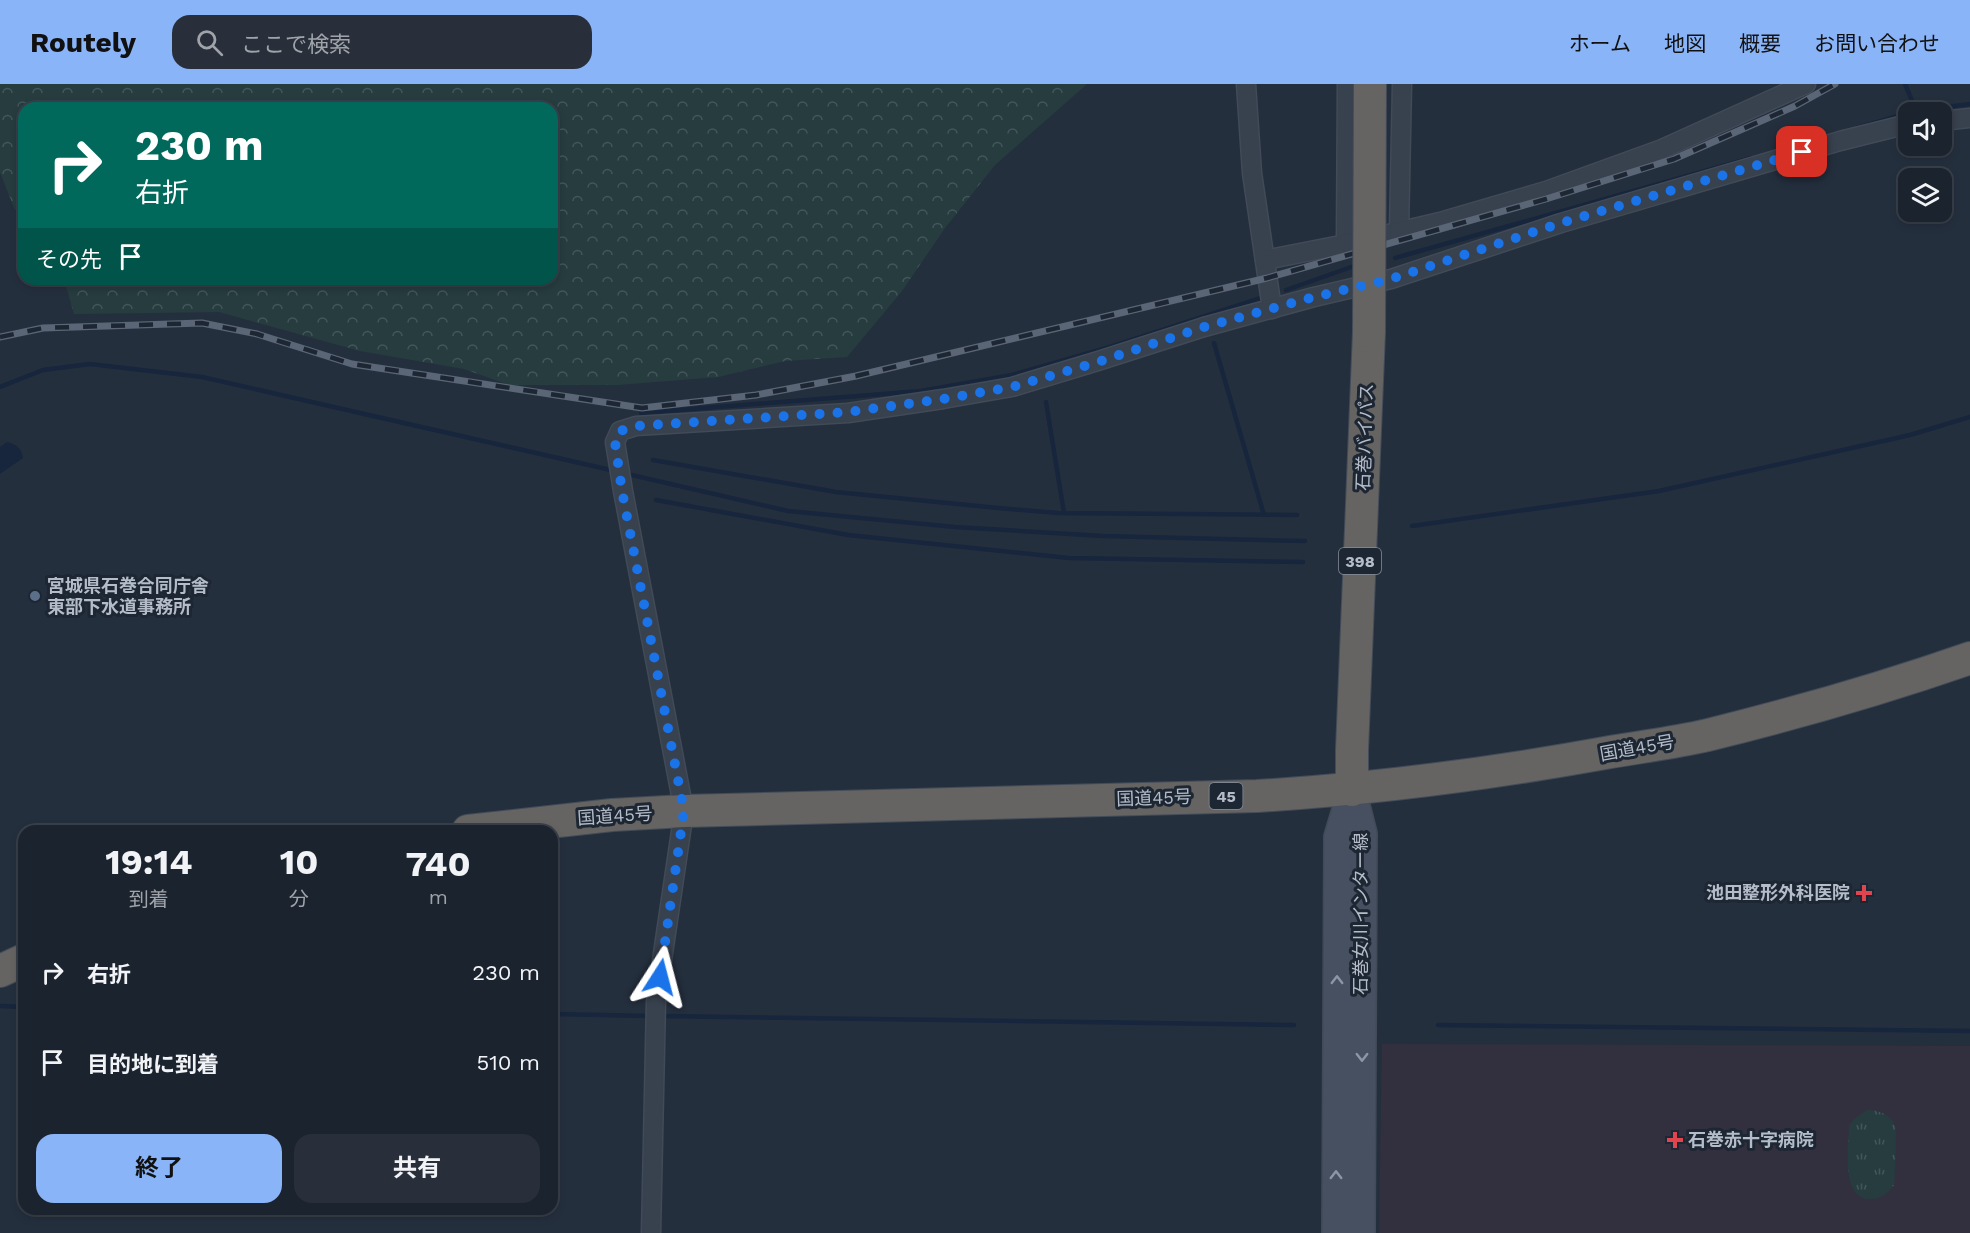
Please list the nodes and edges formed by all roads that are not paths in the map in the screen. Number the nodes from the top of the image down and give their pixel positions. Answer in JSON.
{"nodes":[{"id":1,"x":1246,"y":84,"type":"edge"},
{"id":2,"x":1347,"y":84,"type":"edge"},
{"id":3,"x":1370,"y":84,"type":"edge"},
{"id":4,"x":1402,"y":84,"type":"edge"},
{"id":5,"x":1806,"y":84,"type":"edge"},
{"id":6,"x":1970,"y":118,"type":"edge"},
{"id":7,"x":1952,"y":120,"type":"edge"},
{"id":8,"x":1898,"y":126,"type":"edge"},
{"id":9,"x":1399,"y":231,"type":"junction"},
{"id":10,"x":1346,"y":244,"type":"junction"},
{"id":11,"x":1265,"y":260,"type":"junction"},
{"id":12,"x":1272,"y":309,"type":"junction"},
{"id":13,"x":1970,"y":658,"type":"edge"},
{"id":14,"x":1352,"y":790,"type":"junction"},
{"id":15,"x":684,"y":811,"type":"junction"},
{"id":16,"x":522,"y":825,"type":"edge"},
{"id":17,"x":18,"y":963,"type":"edge"},
{"id":18,"x":0,"y":971,"type":"edge"},
{"id":19,"x":651,"y":1233,"type":"edge"},
{"id":20,"x":1336,"y":1233,"type":"edge"},
{"id":21,"x":1360,"y":1233,"type":"edge"}],
"edges":[{"from":1,"to":11,"type":"street"},
{"from":2,"to":10,"type":"street"},
{"from":3,"to":14,"type":"highway","name":"石巻バイパス","number":"398","bridge":true},
{"from":4,"to":9,"type":"street"},
{"from":5,"to":9,"type":"street"},
{"from":6,"to":7,"type":"street"},
{"from":8,"to":12,"type":"street"},
{"from":9,"to":10,"type":"street"},
{"from":10,"to":11,"type":"street"},
{"from":11,"to":12,"type":"street"},
{"from":12,"to":15,"type":"street"},
{"from":13,"to":14,"type":"highway","name":"国道45号","number":"45"},
{"from":14,"to":15,"type":"highway","name":"国道45号","number":"45"},
{"from":20,"to":14,"type":"main road","name":"石巻女川インター線","one_way":true},
{"from":14,"to":21,"type":"main road","name":"石巻女川インター線","one_way":true},
{"from":15,"to":16,"type":"highway","name":"国道45号","number":"45"},
{"from":15,"to":19,"type":"street"},
{"from":17,"to":18,"type":"highway"}]}
